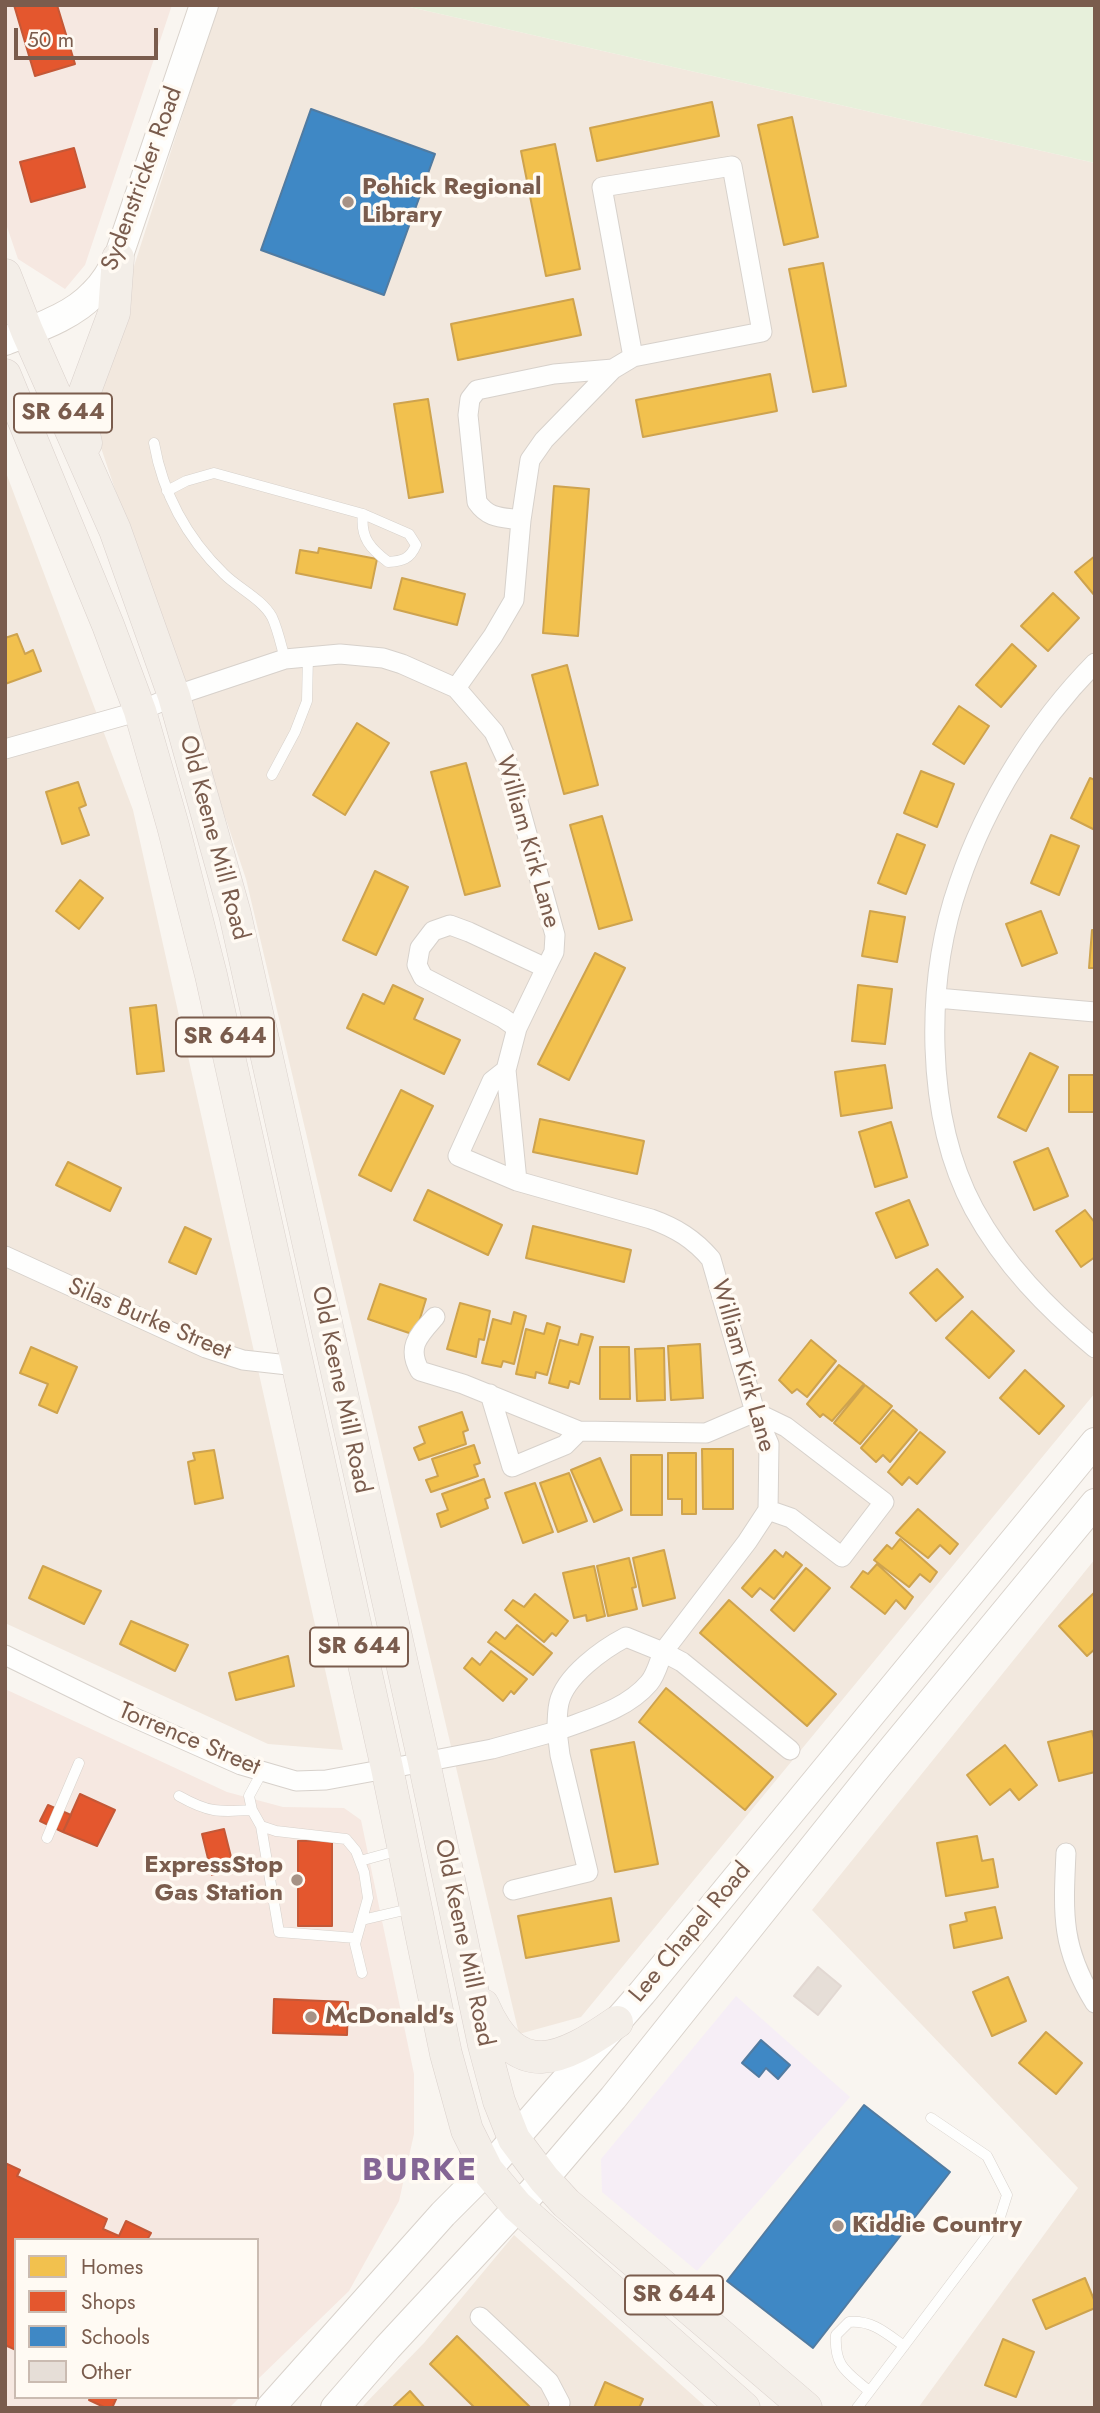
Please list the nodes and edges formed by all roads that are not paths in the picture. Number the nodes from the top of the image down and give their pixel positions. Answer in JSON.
{"nodes":[{"id":1,"x":204,"y":5,"type":"edge"},
{"id":2,"x":118,"y":258,"type":"junction"},
{"id":3,"x":5,"y":275,"type":"edge"},
{"id":4,"x":16,"y":336,"type":"edge"},
{"id":5,"x":633,"y":357,"type":"junction"},
{"id":6,"x":614,"y":369,"type":"junction"},
{"id":7,"x":5,"y":375,"type":"edge"},
{"id":8,"x":154,"y":443,"type":"dead end"},
{"id":9,"x":167,"y":491,"type":"junction"},
{"id":10,"x":99,"y":495,"type":"junction"},
{"id":11,"x":363,"y":514,"type":"junction"},
{"id":12,"x":521,"y":520,"type":"junction"},
{"id":13,"x":309,"y":656,"type":"junction"},
{"id":14,"x":285,"y":659,"type":"junction"},
{"id":15,"x":1095,"y":663,"type":"edge"},
{"id":16,"x":456,"y":688,"type":"junction"},
{"id":17,"x":174,"y":696,"type":"junction"},
{"id":18,"x":140,"y":711,"type":"junction"},
{"id":19,"x":5,"y":749,"type":"edge"},
{"id":20,"x":272,"y":775,"type":"dead end"},
{"id":21,"x":546,"y":968,"type":"junction"},
{"id":22,"x":937,"y":998,"type":"junction"},
{"id":23,"x":1095,"y":1012,"type":"edge"},
{"id":24,"x":517,"y":1028,"type":"junction"},
{"id":25,"x":506,"y":1070,"type":"junction"},
{"id":26,"x":517,"y":1181,"type":"junction"},
{"id":27,"x":5,"y":1256,"type":"edge"},
{"id":28,"x":435,"y":1317,"type":"dead end"},
{"id":29,"x":1095,"y":1348,"type":"edge"},
{"id":30,"x":297,"y":1366,"type":"junction"},
{"id":31,"x":490,"y":1394,"type":"junction"},
{"id":32,"x":755,"y":1412,"type":"junction"},
{"id":33,"x":579,"y":1431,"type":"junction"},
{"id":34,"x":1095,"y":1442,"type":"edge"},
{"id":35,"x":1095,"y":1503,"type":"edge"},
{"id":36,"x":768,"y":1510,"type":"junction"},
{"id":37,"x":663,"y":1653,"type":"junction"},
{"id":38,"x":5,"y":1655,"type":"edge"},
{"id":39,"x":557,"y":1731,"type":"junction"},
{"id":40,"x":790,"y":1750,"type":"dead end"},
{"id":41,"x":424,"y":1762,"type":"junction"},
{"id":42,"x":79,"y":1763,"type":"dead end"},
{"id":43,"x":387,"y":1768,"type":"junction"},
{"id":44,"x":262,"y":1772,"type":"junction"},
{"id":45,"x":179,"y":1797,"type":"dead end"},
{"id":46,"x":252,"y":1810,"type":"junction"},
{"id":47,"x":261,"y":1826,"type":"junction"},
{"id":48,"x":47,"y":1838,"type":"dead end"},
{"id":49,"x":404,"y":1849,"type":"junction"},
{"id":50,"x":1066,"y":1853,"type":"dead end"},
{"id":51,"x":360,"y":1861,"type":"junction"},
{"id":52,"x":513,"y":1890,"type":"dead end"},
{"id":53,"x":416,"y":1907,"type":"junction"},
{"id":54,"x":362,"y":1920,"type":"junction"},
{"id":55,"x":356,"y":1938,"type":"junction"},
{"id":56,"x":467,"y":1969,"type":"junction"},
{"id":57,"x":362,"y":1973,"type":"dead end"},
{"id":58,"x":1095,"y":2003,"type":"edge"},
{"id":59,"x":617,"y":2022,"type":"junction"},
{"id":60,"x":931,"y":2118,"type":"dead end"},
{"id":61,"x":514,"y":2139,"type":"junction"},
{"id":62,"x":487,"y":2170,"type":"junction"},
{"id":63,"x":544,"y":2179,"type":"junction"},
{"id":64,"x":517,"y":2206,"type":"junction"},
{"id":65,"x":481,"y":2317,"type":"dead end"},
{"id":66,"x":904,"y":2346,"type":"junction"},
{"id":67,"x":869,"y":2391,"type":"junction"},
{"id":68,"x":270,"y":2408,"type":"edge"},
{"id":69,"x":335,"y":2408,"type":"edge"},
{"id":70,"x":558,"y":2408,"type":"edge"},
{"id":71,"x":744,"y":2408,"type":"edge"},
{"id":72,"x":806,"y":2408,"type":"edge"},
{"id":73,"x":857,"y":2408,"type":"edge"}],
"edges":[{"from":1,"to":2,"type":"main road","name":"Sydenstricker Road"},
{"from":2,"to":4,"type":"main road","name":"Sydenstricker Road"},
{"from":2,"to":10,"type":"main road"},
{"from":3,"to":4,"type":"main road","name":"Old Keene Mill Road","number":"SR 644"},
{"from":4,"to":10,"type":"main road","name":"Old Keene Mill Road","number":"SR 644"},
{"from":5,"to":5,"type":"street"},
{"from":5,"to":6,"type":"street"},
{"from":6,"to":12,"type":"street"},
{"from":6,"to":12,"type":"street"},
{"from":7,"to":18,"type":"main road","name":"Old Keene Mill Road","number":"SR 644"},
{"from":8,"to":9,"type":"lane"},
{"from":9,"to":11,"type":"lane"},
{"from":9,"to":14,"type":"lane"},
{"from":10,"to":17,"type":"main road","name":"Old Keene Mill Road","number":"SR 644"},
{"from":11,"to":11,"type":"lane"},
{"from":12,"to":16,"type":"street"},
{"from":13,"to":14,"type":"street"},
{"from":13,"to":16,"type":"street"},
{"from":13,"to":20,"type":"lane"},
{"from":14,"to":17,"type":"street"},
{"from":15,"to":22,"type":"street"},
{"from":16,"to":21,"type":"street","name":"William Kirk Lane"},
{"from":17,"to":18,"type":"street"},
{"from":17,"to":41,"type":"main road","name":"Old Keene Mill Road","number":"SR 644"},
{"from":18,"to":19,"type":"street"},
{"from":18,"to":30,"type":"main road","name":"Old Keene Mill Road","number":"SR 644"},
{"from":21,"to":24,"type":"street","name":"William Kirk Lane"},
{"from":21,"to":24,"type":"street","name":"William Kirk Lane"},
{"from":22,"to":23,"type":"street"},
{"from":22,"to":29,"type":"street"},
{"from":24,"to":25,"type":"street","name":"William Kirk Lane"},
{"from":25,"to":26,"type":"street","name":"William Kirk Lane"},
{"from":25,"to":26,"type":"street","name":"William Kirk Lane"},
{"from":26,"to":32,"type":"street","name":"William Kirk Lane"},
{"from":27,"to":30,"type":"street","name":"Silas Burke Street"},
{"from":28,"to":31,"type":"street"},
{"from":30,"to":43,"type":"main road","name":"Old Keene Mill Road","number":"SR 644"},
{"from":31,"to":33,"type":"street"},
{"from":31,"to":33,"type":"street"},
{"from":32,"to":33,"type":"street"},
{"from":32,"to":36,"type":"street","name":"William Kirk Lane"},
{"from":32,"to":36,"type":"street"},
{"from":34,"to":59,"type":"main road","name":"Lee Chapel Road"},
{"from":35,"to":63,"type":"main road","name":"Lee Chapel Road"},
{"from":36,"to":37,"type":"street"},
{"from":37,"to":39,"type":"street"},
{"from":37,"to":39,"type":"street"},
{"from":37,"to":40,"type":"street"},
{"from":38,"to":44,"type":"street","name":"Torrence Street"},
{"from":39,"to":41,"type":"street"},
{"from":39,"to":52,"type":"street"},
{"from":41,"to":43,"type":"street","name":"Torrence Street"},
{"from":41,"to":56,"type":"main road","name":"Old Keene Mill Road","number":"SR 644"},
{"from":42,"to":48,"type":"lane"},
{"from":43,"to":44,"type":"street","name":"Torrence Street"},
{"from":43,"to":49,"type":"main road","name":"Old Keene Mill Road","number":"SR 644"},
{"from":44,"to":46,"type":"lane"},
{"from":45,"to":46,"type":"lane"},
{"from":46,"to":47,"type":"lane"},
{"from":47,"to":51,"type":"lane"},
{"from":47,"to":55,"type":"lane"},
{"from":49,"to":51,"type":"lane"},
{"from":49,"to":53,"type":"main road","name":"Old Keene Mill Road","number":"SR 644"},
{"from":50,"to":58,"type":"street"},
{"from":51,"to":54,"type":"lane"},
{"from":53,"to":54,"type":"lane"},
{"from":53,"to":62,"type":"main road","name":"Old Keene Mill Road","number":"SR 644"},
{"from":54,"to":55,"type":"lane"},
{"from":55,"to":57,"type":"lane"},
{"from":56,"to":59,"type":"main road"},
{"from":56,"to":61,"type":"main road","name":"Old Keene Mill Road","number":"SR 644"},
{"from":59,"to":61,"type":"main road","name":"Lee Chapel Road"},
{"from":60,"to":66,"type":"lane"},
{"from":61,"to":62,"type":"main road","name":"Lee Chapel Road"},
{"from":61,"to":63,"type":"main road","name":"Old Keene Mill Road","number":"SR 644"},
{"from":62,"to":64,"type":"main road","name":"Old Keene Mill Road","number":"SR 644"},
{"from":62,"to":68,"type":"main road","name":"Lee Chapel Road"},
{"from":63,"to":64,"type":"main road","name":"Lee Chapel Road"},
{"from":63,"to":72,"type":"main road","name":"Old Keene Mill Road","number":"SR 644"},
{"from":64,"to":69,"type":"main road","name":"Lee Chapel Road"},
{"from":64,"to":71,"type":"main road","name":"Old Keene Mill Road","number":"SR 644"},
{"from":65,"to":70,"type":"street"},
{"from":66,"to":67,"type":"lane"},
{"from":66,"to":67,"type":"lane"},
{"from":67,"to":73,"type":"lane"}]}
